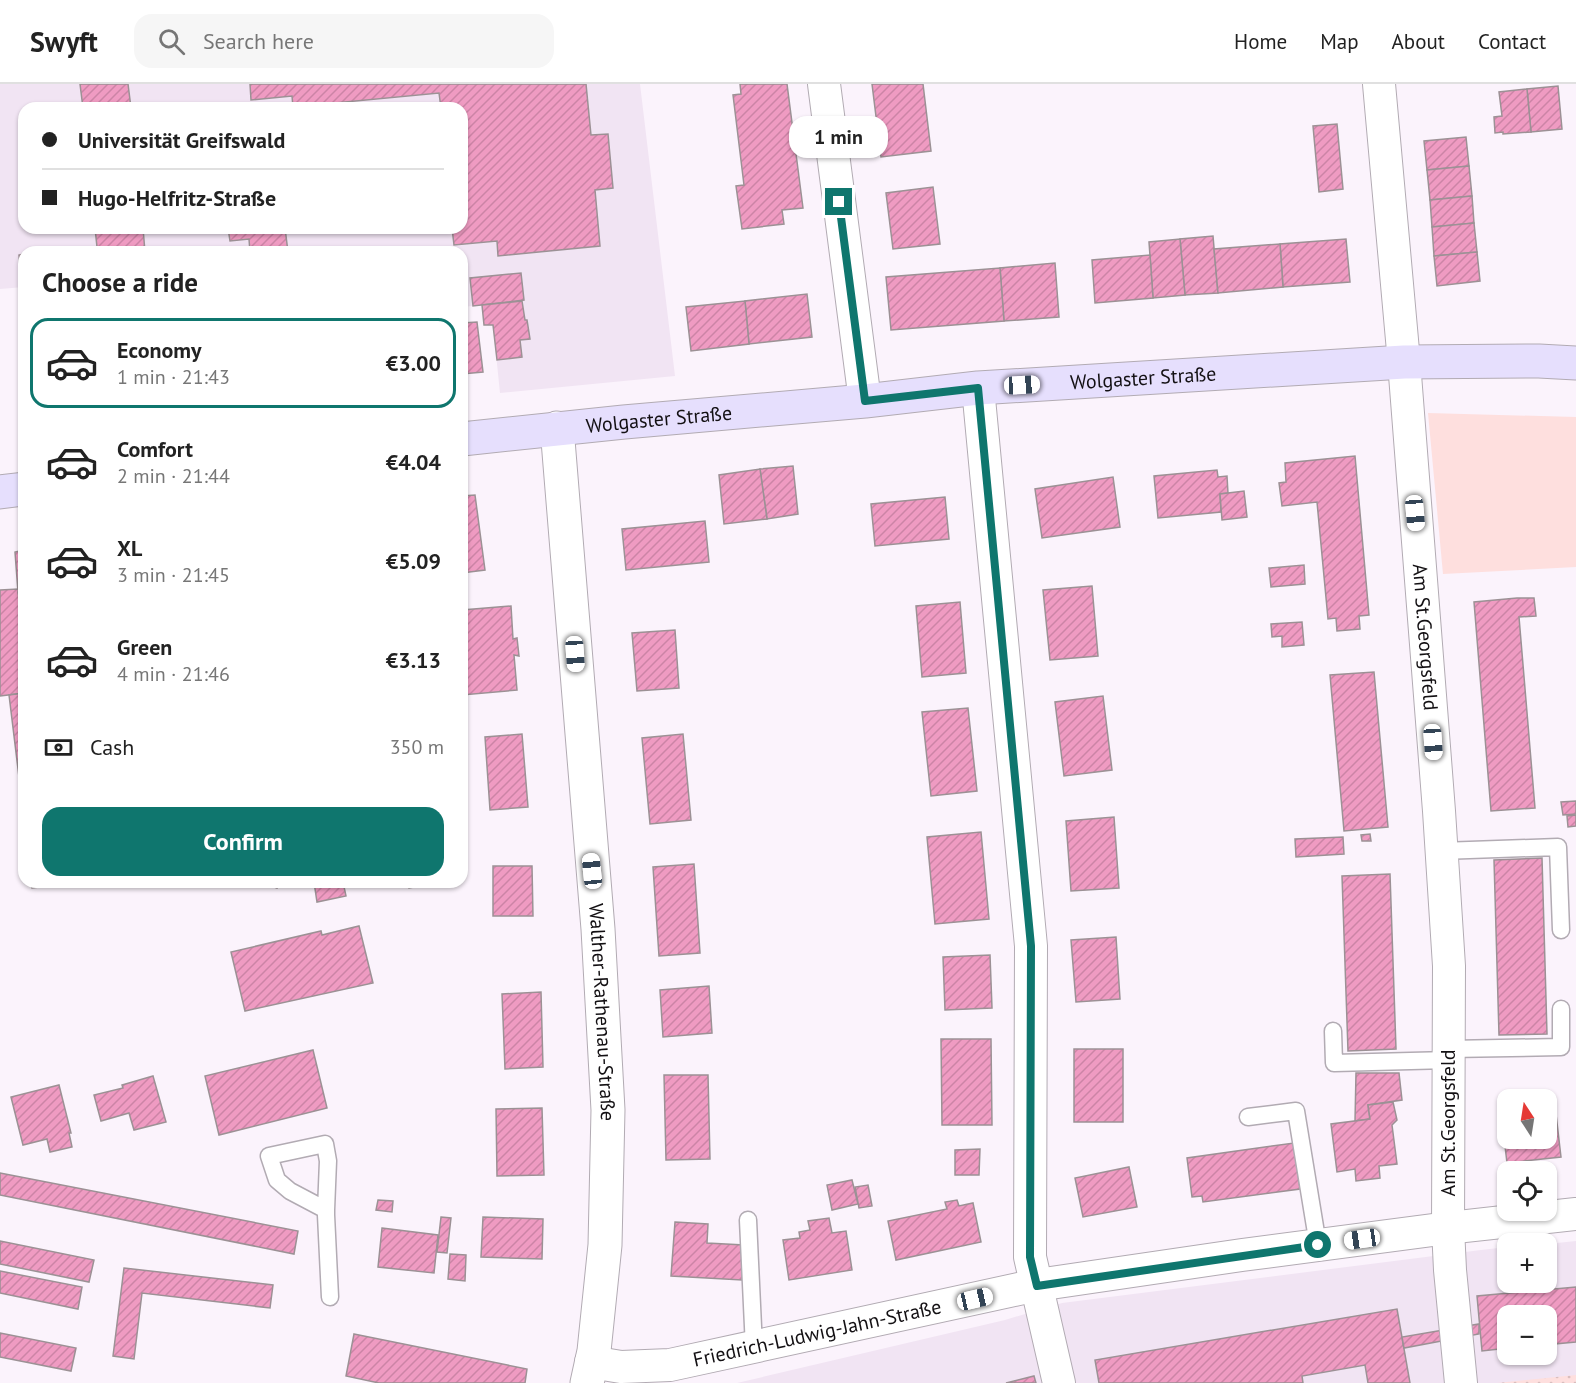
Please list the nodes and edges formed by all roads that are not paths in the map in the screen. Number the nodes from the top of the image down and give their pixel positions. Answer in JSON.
{"nodes":[{"id":1,"x":824,"y":84,"type":"edge"},
{"id":2,"x":1379,"y":84,"type":"edge"},
{"id":3,"x":1404,"y":362,"type":"junction"},
{"id":4,"x":1576,"y":363,"type":"edge"},
{"id":5,"x":978,"y":388,"type":"junction"},
{"id":6,"x":865,"y":401,"type":"junction"},
{"id":7,"x":556,"y":428,"type":"junction"},
{"id":8,"x":468,"y":438,"type":"edge"},
{"id":9,"x":18,"y":490,"type":"edge"},
{"id":10,"x":0,"y":492,"type":"edge"},
{"id":11,"x":1442,"y":851,"type":"junction"},
{"id":12,"x":1562,"y":930,"type":"dead end"},
{"id":13,"x":1560,"y":1010,"type":"dead end"},
{"id":14,"x":1333,"y":1031,"type":"dead end"},
{"id":15,"x":1449,"y":1054,"type":"junction"},
{"id":16,"x":1248,"y":1117,"type":"dead end"},
{"id":17,"x":326,"y":1210,"type":"dead end"},
{"id":18,"x":1576,"y":1214,"type":"edge"},
{"id":19,"x":748,"y":1220,"type":"dead end"},
{"id":20,"x":1448,"y":1228,"type":"junction"},
{"id":21,"x":1318,"y":1245,"type":"junction"},
{"id":22,"x":1037,"y":1286,"type":"junction"},
{"id":23,"x":330,"y":1297,"type":"dead end"},
{"id":24,"x":754,"y":1348,"type":"junction"},
{"id":25,"x":589,"y":1373,"type":"edge"},
{"id":26,"x":1059,"y":1383,"type":"edge"},
{"id":27,"x":1461,"y":1383,"type":"edge"}],
"edges":[{"from":1,"to":6,"type":"street"},
{"from":2,"to":3,"type":"street","name":"Am St.Georgsfeld"},
{"from":3,"to":4,"type":"main road","name":"Wolgaster Straße"},
{"from":3,"to":5,"type":"main road","name":"Wolgaster Straße"},
{"from":3,"to":11,"type":"street","name":"Am St.Georgsfeld"},
{"from":5,"to":6,"type":"main road","name":"Wolgaster Straße"},
{"from":5,"to":22,"type":"street"},
{"from":6,"to":7,"type":"main road","name":"Wolgaster Straße"},
{"from":7,"to":8,"type":"main road","name":"Wolgaster Straße"},
{"from":7,"to":25,"type":"street","name":"Walther-Rathenau-Straße"},
{"from":9,"to":10,"type":"main road"},
{"from":11,"to":12,"type":"lane"},
{"from":11,"to":15,"type":"street","name":"Am St.Georgsfeld"},
{"from":13,"to":15,"type":"lane"},
{"from":14,"to":15,"type":"lane"},
{"from":15,"to":20,"type":"street","name":"Am St.Georgsfeld"},
{"from":16,"to":21,"type":"lane"},
{"from":17,"to":23,"type":"lane"},
{"from":18,"to":20,"type":"street","name":"Friedrich-Ludwig-Jahn-Straße"},
{"from":19,"to":24,"type":"lane"},
{"from":20,"to":21,"type":"street","name":"Friedrich-Ludwig-Jahn-Straße"},
{"from":20,"to":27,"type":"street","name":"Am St.Georgsfeld"},
{"from":21,"to":22,"type":"street","name":"Friedrich-Ludwig-Jahn-Straße"},
{"from":22,"to":24,"type":"street","name":"Friedrich-Ludwig-Jahn-Straße"},
{"from":22,"to":26,"type":"street"},
{"from":24,"to":25,"type":"street","name":"Friedrich-Ludwig-Jahn-Straße"}]}
